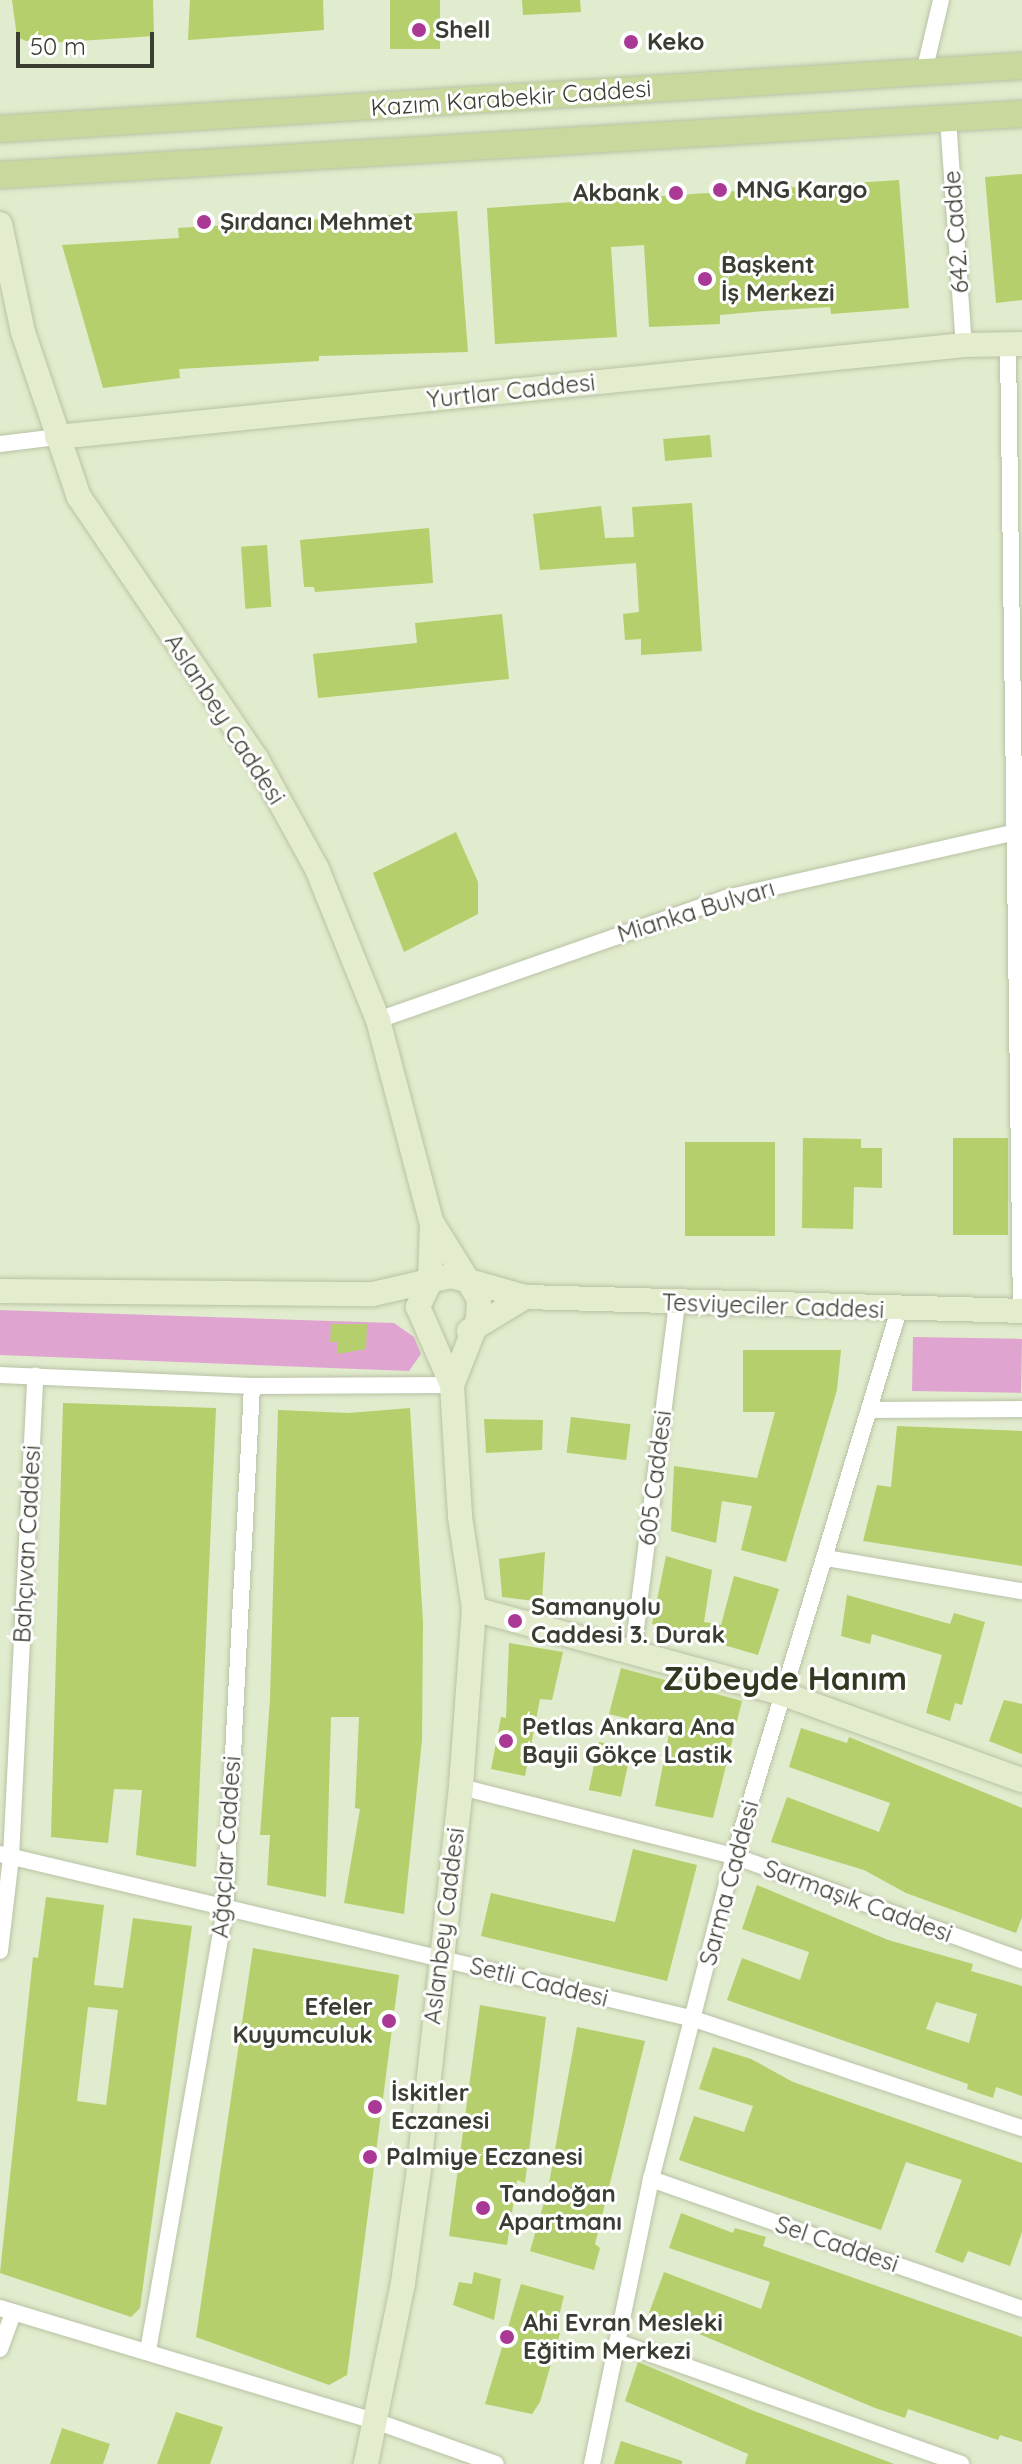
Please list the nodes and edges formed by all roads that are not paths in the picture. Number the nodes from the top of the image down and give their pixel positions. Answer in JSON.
{"nodes":[{"id":1,"x":941,"y":0,"type":"edge"},
{"id":2,"x":1022,"y":66,"type":"edge"},
{"id":3,"x":924,"y":72,"type":"junction"},
{"id":4,"x":1022,"y":114,"type":"edge"},
{"id":5,"x":948,"y":119,"type":"junction"},
{"id":6,"x":0,"y":129,"type":"edge"},
{"id":7,"x":0,"y":175,"type":"edge"},
{"id":8,"x":0,"y":224,"type":"edge"},
{"id":9,"x":964,"y":345,"type":"junction"},
{"id":10,"x":1015,"y":345,"type":"edge"},
{"id":11,"x":57,"y":437,"type":"junction"},
{"id":12,"x":0,"y":444,"type":"edge"},
{"id":13,"x":1017,"y":832,"type":"edge"},
{"id":14,"x":378,"y":1020,"type":"junction"},
{"id":15,"x":432,"y":1224,"type":"junction"},
{"id":16,"x":461,"y":1278,"type":"junction"},
{"id":17,"x":430,"y":1282,"type":"junction"},
{"id":18,"x":0,"y":1291,"type":"edge"},
{"id":19,"x":373,"y":1294,"type":"junction"},
{"id":20,"x":525,"y":1297,"type":"junction"},
{"id":21,"x":677,"y":1304,"type":"junction"},
{"id":22,"x":899,"y":1310,"type":"junction"},
{"id":23,"x":1022,"y":1311,"type":"edge"},
{"id":24,"x":425,"y":1327,"type":"junction"},
{"id":25,"x":473,"y":1327,"type":"junction"},
{"id":26,"x":0,"y":1375,"type":"edge"},
{"id":27,"x":35,"y":1376,"type":"junction"},
{"id":28,"x":452,"y":1385,"type":"junction"},
{"id":29,"x":252,"y":1386,"type":"junction"},
{"id":30,"x":1022,"y":1409,"type":"edge"},
{"id":31,"x":871,"y":1410,"type":"junction"},
{"id":32,"x":826,"y":1558,"type":"junction"},
{"id":33,"x":1022,"y":1591,"type":"edge"},
{"id":34,"x":474,"y":1609,"type":"junction"},
{"id":35,"x":633,"y":1652,"type":"junction"},
{"id":36,"x":784,"y":1694,"type":"junction"},
{"id":37,"x":1022,"y":1780,"type":"edge"},
{"id":38,"x":461,"y":1787,"type":"junction"},
{"id":39,"x":6,"y":1856,"type":"edge"},
{"id":40,"x":734,"y":1856,"type":"junction"},
{"id":41,"x":225,"y":1910,"type":"junction"},
{"id":42,"x":0,"y":1951,"type":"edge"},
{"id":43,"x":440,"y":1958,"type":"junction"},
{"id":44,"x":1022,"y":1960,"type":"edge"},
{"id":45,"x":694,"y":2019,"type":"junction"},
{"id":46,"x":1022,"y":2128,"type":"edge"},
{"id":47,"x":651,"y":2179,"type":"junction"},
{"id":48,"x":1022,"y":2309,"type":"edge"},
{"id":49,"x":6,"y":2310,"type":"edge"},
{"id":50,"x":617,"y":2342,"type":"junction"},
{"id":51,"x":0,"y":2349,"type":"edge"},
{"id":52,"x":148,"y":2351,"type":"junction"},
{"id":53,"x":375,"y":2421,"type":"junction"},
{"id":54,"x":366,"y":2464,"type":"edge"},
{"id":55,"x":496,"y":2464,"type":"edge"},
{"id":56,"x":592,"y":2464,"type":"edge"},
{"id":57,"x":961,"y":2464,"type":"edge"}],
"edges":[{"from":1,"to":3,"type":"street"},
{"from":2,"to":3,"type":"main road","name":"Kazım Karabekir Caddesi"},
{"from":3,"to":6,"type":"main road","name":"Kazım Karabekir Caddesi"},
{"from":4,"to":5,"type":"main road","name":"Kazım Karabekir Caddesi"},
{"from":5,"to":7,"type":"main road","name":"Kazım Karabekir Caddesi"},
{"from":5,"to":9,"type":"street","name":"642. Cadde"},
{"from":8,"to":11,"type":"street","name":"Aslanbey Caddesi"},
{"from":9,"to":10,"type":"street","name":"Yurtlar Caddesi"},
{"from":9,"to":11,"type":"street","name":"Yurtlar Caddesi"},
{"from":10,"to":13,"type":"street"},
{"from":11,"to":12,"type":"street","name":"Yurtlar Caddesi"},
{"from":11,"to":14,"type":"street","name":"Aslanbey Caddesi"},
{"from":13,"to":14,"type":"street","name":"Mianka Bulvarı"},
{"from":13,"to":23,"type":"street"},
{"from":14,"to":15,"type":"street","name":"Aslanbey Caddesi"},
{"from":15,"to":16,"type":"street"},
{"from":15,"to":17,"type":"street"},
{"from":16,"to":17,"type":"street"},
{"from":16,"to":20,"type":"street","name":"Tesviyeciler Caddesi"},
{"from":16,"to":25,"type":"street"},
{"from":17,"to":19,"type":"street"},
{"from":17,"to":24,"type":"street"},
{"from":18,"to":19,"type":"street"},
{"from":19,"to":24,"type":"street"},
{"from":20,"to":21,"type":"street","name":"Tesviyeciler Caddesi"},
{"from":20,"to":25,"type":"street"},
{"from":21,"to":22,"type":"street","name":"Tesviyeciler Caddesi"},
{"from":21,"to":35,"type":"street","name":"605 Caddesi"},
{"from":22,"to":23,"type":"street","name":"Tesviyeciler Caddesi"},
{"from":22,"to":31,"type":"street","name":"Sarma Caddesi"},
{"from":24,"to":25,"type":"street"},
{"from":24,"to":28,"type":"street"},
{"from":25,"to":28,"type":"street"},
{"from":26,"to":27,"type":"street"},
{"from":27,"to":29,"type":"street"},
{"from":27,"to":39,"type":"street","name":"Bahçıvan Caddesi"},
{"from":28,"to":29,"type":"street"},
{"from":28,"to":34,"type":"street","name":"Aslanbey Caddesi"},
{"from":29,"to":41,"type":"street","name":"Ağaçlar Caddesi"},
{"from":30,"to":31,"type":"street"},
{"from":31,"to":32,"type":"street","name":"Sarma Caddesi"},
{"from":32,"to":33,"type":"street"},
{"from":32,"to":36,"type":"street","name":"Sarma Caddesi"},
{"from":34,"to":35,"type":"street"},
{"from":34,"to":38,"type":"street","name":"Aslanbey Caddesi"},
{"from":35,"to":36,"type":"street"},
{"from":36,"to":37,"type":"street"},
{"from":36,"to":40,"type":"street","name":"Sarma Caddesi"},
{"from":38,"to":40,"type":"street","name":"Sarmaşık Caddesi"},
{"from":38,"to":43,"type":"street","name":"Aslanbey Caddesi"},
{"from":39,"to":41,"type":"street","name":"Setli Caddesi"},
{"from":39,"to":42,"type":"street","name":"Bahçıvan Caddesi"},
{"from":40,"to":44,"type":"street","name":"Sarmaşık Caddesi"},
{"from":40,"to":45,"type":"street","name":"Sarma Caddesi"},
{"from":41,"to":43,"type":"street","name":"Setli Caddesi"},
{"from":41,"to":52,"type":"street","name":"Ağaçlar Caddesi"},
{"from":43,"to":45,"type":"street","name":"Setli Caddesi"},
{"from":43,"to":53,"type":"street","name":"Aslanbey Caddesi"},
{"from":45,"to":46,"type":"street","name":"Setli Caddesi"},
{"from":45,"to":47,"type":"street","name":"Sarma Caddesi"},
{"from":47,"to":48,"type":"street","name":"Sel Caddesi"},
{"from":47,"to":50,"type":"street","name":"Sarma Caddesi"},
{"from":49,"to":51,"type":"street"},
{"from":49,"to":52,"type":"street"},
{"from":50,"to":56,"type":"street","name":"Sarma Caddesi"},
{"from":50,"to":57,"type":"street"},
{"from":52,"to":53,"type":"street"},
{"from":53,"to":54,"type":"street","name":"Aslanbey Caddesi"},
{"from":53,"to":55,"type":"street"}]}
